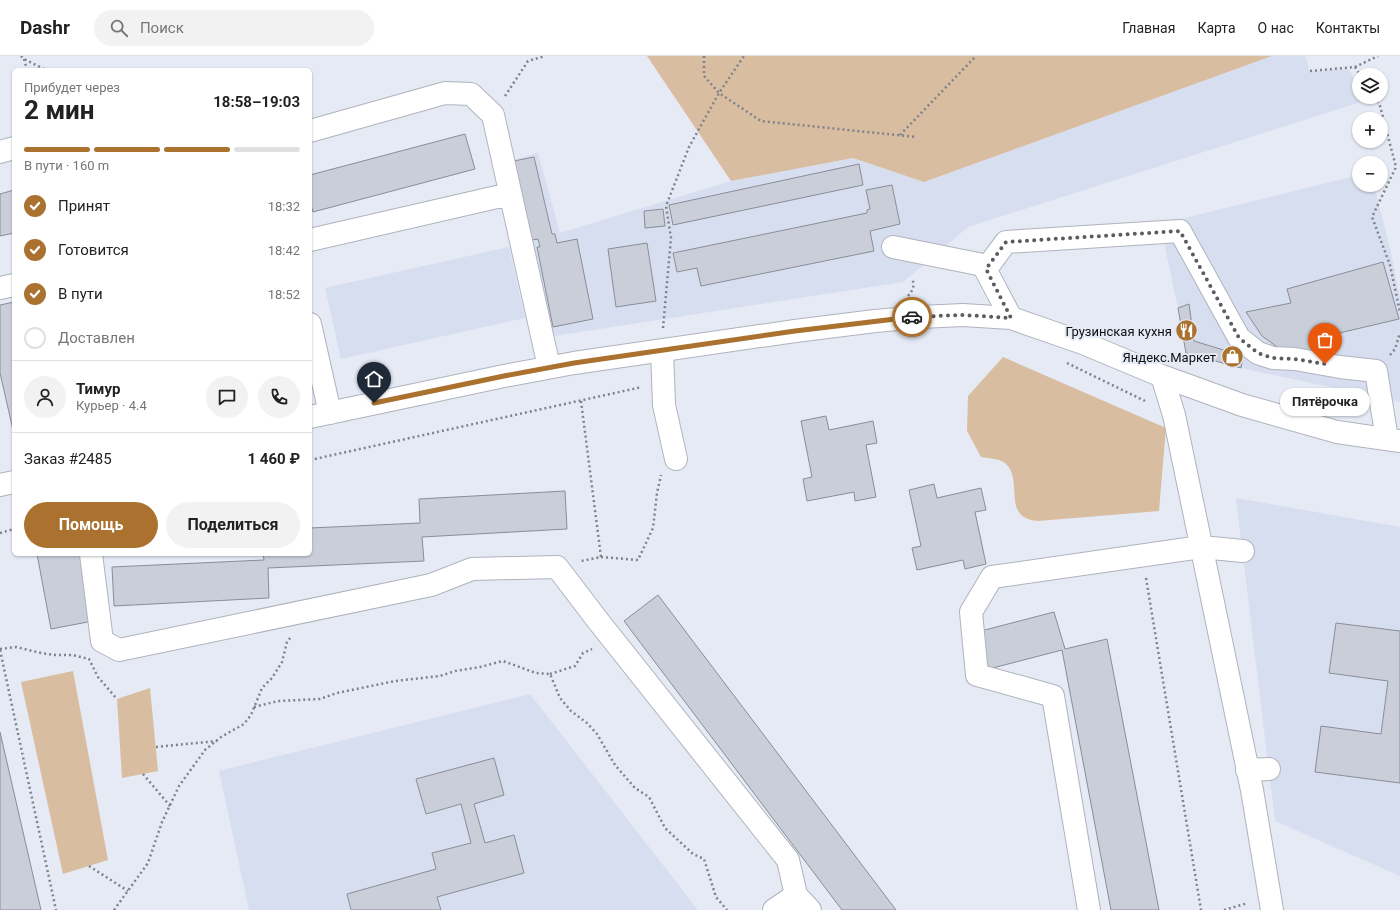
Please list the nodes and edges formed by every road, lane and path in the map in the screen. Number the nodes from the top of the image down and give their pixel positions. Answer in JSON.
{"nodes":[{"id":1,"x":545,"y":56,"type":"edge"},
{"id":2,"x":704,"y":56,"type":"edge"},
{"id":3,"x":744,"y":56,"type":"edge"},
{"id":4,"x":976,"y":56,"type":"edge"},
{"id":5,"x":1378,"y":56,"type":"edge"},
{"id":6,"x":23,"y":57,"type":"edge"},
{"id":7,"x":1355,"y":67,"type":"joint"},
{"id":8,"x":26,"y":68,"type":"edge"},
{"id":9,"x":42,"y":68,"type":"edge"},
{"id":10,"x":1310,"y":71,"type":"dead end"},
{"id":11,"x":720,"y":92,"type":"junction"},
{"id":12,"x":1379,"y":104,"type":"edge"},
{"id":13,"x":493,"y":115,"type":"junction"},
{"id":14,"x":312,"y":129,"type":"edge"},
{"id":15,"x":900,"y":135,"type":"junction"},
{"id":16,"x":916,"y":137,"type":"dead end"},
{"id":17,"x":12,"y":149,"type":"edge"},
{"id":18,"x":0,"y":152,"type":"edge"},
{"id":19,"x":510,"y":194,"type":"junction"},
{"id":20,"x":312,"y":240,"type":"edge"},
{"id":21,"x":893,"y":247,"type":"dead end"},
{"id":22,"x":986,"y":269,"type":"junction"},
{"id":23,"x":12,"y":285,"type":"edge"},
{"id":24,"x":0,"y":288,"type":"edge"},
{"id":25,"x":1400,"y":312,"type":"edge"},
{"id":26,"x":1011,"y":318,"type":"junction"},
{"id":27,"x":662,"y":341,"type":"junction"},
{"id":28,"x":312,"y":342,"type":"edge"},
{"id":29,"x":1062,"y":361,"type":"dead end"},
{"id":30,"x":549,"y":367,"type":"junction"},
{"id":31,"x":1162,"y":376,"type":"junction"},
{"id":32,"x":664,"y":382,"type":"junction"},
{"id":33,"x":581,"y":401,"type":"junction"},
{"id":34,"x":1152,"y":404,"type":"dead end"},
{"id":35,"x":320,"y":415,"type":"edge"},
{"id":36,"x":1394,"y":440,"type":"edge"},
{"id":37,"x":676,"y":459,"type":"joint"},
{"id":38,"x":312,"y":460,"type":"edge"},
{"id":39,"x":12,"y":482,"type":"edge"},
{"id":40,"x":0,"y":485,"type":"edge"},
{"id":41,"x":12,"y":530,"type":"edge"},
{"id":42,"x":0,"y":533,"type":"edge"},
{"id":43,"x":1201,"y":547,"type":"junction"},
{"id":44,"x":1243,"y":551,"type":"dead end"},
{"id":45,"x":91,"y":556,"type":"edge"},
{"id":46,"x":1142,"y":556,"type":"junction"},
{"id":47,"x":601,"y":557,"type":"junction"},
{"id":48,"x":557,"y":567,"type":"junction"},
{"id":49,"x":307,"y":611,"type":"junction"},
{"id":50,"x":612,"y":639,"type":"junction"},
{"id":51,"x":0,"y":649,"type":"edge"},
{"id":52,"x":550,"y":674,"type":"junction"},
{"id":53,"x":117,"y":699,"type":"dead end"},
{"id":54,"x":254,"y":707,"type":"junction"},
{"id":55,"x":217,"y":741,"type":"junction"},
{"id":56,"x":156,"y":747,"type":"dead end"},
{"id":57,"x":1269,"y":769,"type":"dead end"},
{"id":58,"x":1247,"y":770,"type":"junction"},
{"id":59,"x":143,"y":774,"type":"dead end"},
{"id":60,"x":170,"y":806,"type":"junction"},
{"id":61,"x":89,"y":866,"type":"dead end"},
{"id":62,"x":128,"y":891,"type":"junction"},
{"id":63,"x":803,"y":903,"type":"edge"},
{"id":64,"x":56,"y":910,"type":"edge"},
{"id":65,"x":114,"y":910,"type":"edge"},
{"id":66,"x":727,"y":910,"type":"edge"},
{"id":67,"x":774,"y":910,"type":"edge"},
{"id":68,"x":1089,"y":910,"type":"edge"},
{"id":69,"x":1201,"y":910,"type":"edge"},
{"id":70,"x":1272,"y":910,"type":"edge"}],
"edges":[{"from":1,"to":13,"type":"path"},
{"from":2,"to":11,"type":"path"},
{"from":3,"to":11,"type":"path"},
{"from":4,"to":15,"type":"path"},
{"from":5,"to":7,"type":"path"},
{"from":6,"to":8,"type":"path"},
{"from":6,"to":9,"type":"path"},
{"from":7,"to":10,"type":"path"},
{"from":11,"to":15,"type":"path"},
{"from":11,"to":27,"type":"path"},
{"from":12,"to":25,"type":"path"},
{"from":13,"to":14,"type":"street"},
{"from":13,"to":19,"type":"street"},
{"from":15,"to":16,"type":"path"},
{"from":17,"to":18,"type":"street"},
{"from":19,"to":20,"type":"street"},
{"from":19,"to":30,"type":"street"},
{"from":21,"to":22,"type":"street"},
{"from":22,"to":26,"type":"street"},
{"from":22,"to":36,"type":"street"},
{"from":23,"to":24,"type":"street"},
{"from":26,"to":27,"type":"street"},
{"from":26,"to":31,"type":"street"},
{"from":27,"to":30,"type":"street"},
{"from":27,"to":32,"type":"street"},
{"from":28,"to":35,"type":"street"},
{"from":29,"to":34,"type":"path"},
{"from":30,"to":35,"type":"street"},
{"from":31,"to":36,"type":"street"},
{"from":31,"to":43,"type":"street"},
{"from":32,"to":33,"type":"path"},
{"from":32,"to":37,"type":"street"},
{"from":33,"to":38,"type":"path"},
{"from":33,"to":47,"type":"path"},
{"from":37,"to":47,"type":"path"},
{"from":39,"to":40,"type":"street"},
{"from":41,"to":42,"type":"path"},
{"from":43,"to":44,"type":"street"},
{"from":43,"to":46,"type":"street"},
{"from":43,"to":58,"type":"street"},
{"from":45,"to":49,"type":"street"},
{"from":46,"to":68,"type":"street"},
{"from":46,"to":69,"type":"path"},
{"from":47,"to":48,"type":"path"},
{"from":48,"to":49,"type":"street"},
{"from":48,"to":50,"type":"street"},
{"from":49,"to":54,"type":"path"},
{"from":50,"to":52,"type":"path"},
{"from":50,"to":63,"type":"street"},
{"from":51,"to":53,"type":"path"},
{"from":51,"to":64,"type":"path"},
{"from":52,"to":54,"type":"path"},
{"from":52,"to":66,"type":"path"},
{"from":54,"to":55,"type":"path"},
{"from":55,"to":56,"type":"path"},
{"from":55,"to":60,"type":"path"},
{"from":57,"to":58,"type":"street"},
{"from":58,"to":70,"type":"street"},
{"from":59,"to":60,"type":"path"},
{"from":60,"to":62,"type":"path"},
{"from":61,"to":62,"type":"path"},
{"from":62,"to":65,"type":"path"},
{"from":63,"to":67,"type":"street"}]}
